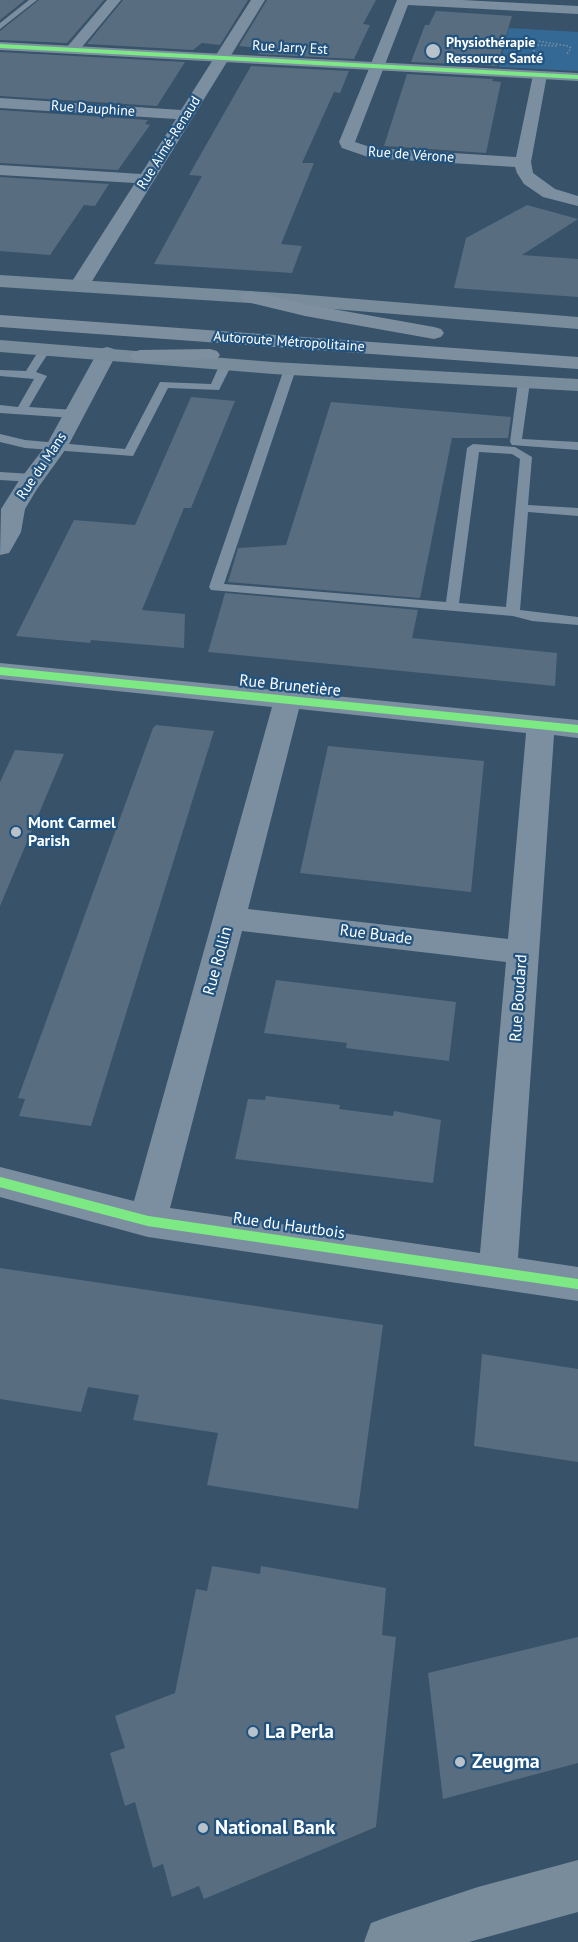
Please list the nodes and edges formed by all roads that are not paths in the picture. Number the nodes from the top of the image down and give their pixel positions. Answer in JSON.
{"nodes":[{"id":1,"x":33,"y":0,"type":"edge"},
{"id":2,"x":114,"y":0,"type":"edge"},
{"id":3,"x":258,"y":0,"type":"edge"},
{"id":4,"x":404,"y":1,"type":"edge"},
{"id":5,"x":578,"y":10,"type":"edge"},
{"id":6,"x":0,"y":27,"type":"edge"},
{"id":7,"x":0,"y":46,"type":"edge"},
{"id":8,"x":72,"y":50,"type":"junction"},
{"id":9,"x":221,"y":58,"type":"junction"},
{"id":10,"x":378,"y":67,"type":"junction"},
{"id":11,"x":540,"y":75,"type":"junction"},
{"id":12,"x":578,"y":77,"type":"edge"},
{"id":13,"x":0,"y":103,"type":"edge"},
{"id":14,"x":187,"y":115,"type":"junction"},
{"id":15,"x":523,"y":162,"type":"junction"},
{"id":16,"x":0,"y":170,"type":"edge"},
{"id":17,"x":146,"y":179,"type":"junction"},
{"id":18,"x":578,"y":201,"type":"edge"},
{"id":19,"x":0,"y":280,"type":"edge"},
{"id":20,"x":79,"y":286,"type":"junction"},
{"id":21,"x":249,"y":297,"type":"junction"},
{"id":22,"x":0,"y":321,"type":"edge"},
{"id":23,"x":272,"y":321,"type":"dead end"},
{"id":24,"x":578,"y":323,"type":"edge"},
{"id":25,"x":478,"y":336,"type":"dead end"},
{"id":26,"x":434,"y":343,"type":"junction"},
{"id":27,"x":0,"y":346,"type":"edge"},
{"id":28,"x":45,"y":349,"type":"junction"},
{"id":29,"x":107,"y":353,"type":"junction"},
{"id":30,"x":140,"y":356,"type":"junction"},
{"id":31,"x":578,"y":363,"type":"edge"},
{"id":32,"x":226,"y":364,"type":"junction"},
{"id":33,"x":290,"y":369,"type":"junction"},
{"id":34,"x":0,"y":373,"type":"edge"},
{"id":35,"x":29,"y":375,"type":"junction"},
{"id":36,"x":524,"y":382,"type":"junction"},
{"id":37,"x":578,"y":385,"type":"edge"},
{"id":38,"x":0,"y":408,"type":"edge"},
{"id":39,"x":22,"y":410,"type":"junction"},
{"id":40,"x":74,"y":414,"type":"junction"},
{"id":41,"x":0,"y":438,"type":"edge"},
{"id":42,"x":57,"y":446,"type":"junction"},
{"id":43,"x":515,"y":446,"type":"junction"},
{"id":44,"x":578,"y":446,"type":"edge"},
{"id":45,"x":0,"y":476,"type":"edge"},
{"id":46,"x":32,"y":478,"type":"junction"},
{"id":47,"x":7,"y":508,"type":"edge"},
{"id":48,"x":522,"y":508,"type":"junction"},
{"id":49,"x":578,"y":512,"type":"edge"},
{"id":50,"x":0,"y":548,"type":"edge"},
{"id":51,"x":452,"y":607,"type":"junction"},
{"id":52,"x":513,"y":612,"type":"junction"},
{"id":53,"x":578,"y":621,"type":"edge"},
{"id":54,"x":0,"y":671,"type":"edge"},
{"id":55,"x":288,"y":700,"type":"junction"},
{"id":56,"x":541,"y":726,"type":"junction"},
{"id":57,"x":578,"y":729,"type":"edge"},
{"id":58,"x":230,"y":918,"type":"junction"},
{"id":59,"x":523,"y":952,"type":"junction"},
{"id":60,"x":0,"y":1182,"type":"edge"},
{"id":61,"x":148,"y":1221,"type":"junction"},
{"id":62,"x":498,"y":1272,"type":"junction"},
{"id":63,"x":578,"y":1284,"type":"edge"},
{"id":64,"x":578,"y":1886,"type":"edge"},
{"id":65,"x":390,"y":1942,"type":"edge"}],
"edges":[{"from":1,"to":6,"type":"lane"},
{"from":2,"to":8,"type":"street"},
{"from":3,"to":9,"type":"street","name":"Rue Aimé-Renaud"},
{"from":4,"to":5,"type":"street"},
{"from":4,"to":10,"type":"street"},
{"from":7,"to":8,"type":"street","name":"Rue Jarry Est"},
{"from":8,"to":9,"type":"street","name":"Rue Jarry Est"},
{"from":9,"to":10,"type":"street","name":"Rue Jarry Est"},
{"from":9,"to":14,"type":"street","name":"Rue Aimé-Renaud"},
{"from":10,"to":11,"type":"street","name":"Rue Jarry Est"},
{"from":10,"to":15,"type":"street","name":"Rue de Vérone"},
{"from":11,"to":12,"type":"street","name":"Rue Jarry Est"},
{"from":11,"to":15,"type":"street"},
{"from":13,"to":14,"type":"street","name":"Rue Dauphine"},
{"from":14,"to":17,"type":"street","name":"Rue Aimé-Renaud"},
{"from":15,"to":18,"type":"street"},
{"from":16,"to":17,"type":"street"},
{"from":17,"to":20,"type":"street","name":"Rue Aimé-Renaud"},
{"from":19,"to":20,"type":"main road"},
{"from":20,"to":21,"type":"main road"},
{"from":21,"to":24,"type":"main road"},
{"from":21,"to":26,"type":"highway"},
{"from":22,"to":26,"type":"highway","name":"Autoroute Métropolitaine"},
{"from":23,"to":26,"type":"highway","name":"Autoroute Métropolitaine"},
{"from":25,"to":26,"type":"highway","name":"Autoroute Métropolitaine"},
{"from":26,"to":30,"type":"highway"},
{"from":26,"to":31,"type":"highway","name":"Autoroute Métropolitaine"},
{"from":27,"to":28,"type":"main road"},
{"from":28,"to":29,"type":"main road"},
{"from":28,"to":35,"type":"lane"},
{"from":29,"to":30,"type":"main road"},
{"from":29,"to":40,"type":"street","name":"Rue du Mans"},
{"from":30,"to":32,"type":"main road"},
{"from":32,"to":33,"type":"main road"},
{"from":32,"to":42,"type":"lane"},
{"from":33,"to":36,"type":"main road"},
{"from":33,"to":51,"type":"lane"},
{"from":34,"to":35,"type":"lane"},
{"from":35,"to":39,"type":"lane"},
{"from":36,"to":37,"type":"main road"},
{"from":36,"to":43,"type":"lane"},
{"from":38,"to":39,"type":"lane"},
{"from":39,"to":40,"type":"lane"},
{"from":40,"to":42,"type":"street","name":"Rue du Mans"},
{"from":41,"to":42,"type":"lane"},
{"from":42,"to":46,"type":"street","name":"Rue du Mans"},
{"from":43,"to":44,"type":"lane"},
{"from":43,"to":48,"type":"lane"},
{"from":43,"to":51,"type":"lane"},
{"from":45,"to":46,"type":"lane"},
{"from":46,"to":47,"type":"street","name":"Rue du Mans"},
{"from":47,"to":50,"type":"street","name":"Rue du Mans"},
{"from":48,"to":49,"type":"lane"},
{"from":48,"to":52,"type":"lane"},
{"from":51,"to":52,"type":"lane"},
{"from":52,"to":53,"type":"lane"},
{"from":54,"to":55,"type":"street","name":"Rue Brunetière"},
{"from":55,"to":56,"type":"street","name":"Rue Brunetière"},
{"from":55,"to":58,"type":"street","name":"Rue Rollin"},
{"from":56,"to":57,"type":"street","name":"Rue Brunetière"},
{"from":56,"to":59,"type":"street","name":"Rue Boudard"},
{"from":58,"to":59,"type":"street","name":"Rue Buade"},
{"from":58,"to":61,"type":"street","name":"Rue Rollin"},
{"from":59,"to":62,"type":"street","name":"Rue Boudard"},
{"from":60,"to":61,"type":"street","name":"Rue du Hautbois"},
{"from":61,"to":62,"type":"street","name":"Rue du Hautbois"},
{"from":62,"to":63,"type":"street","name":"Rue du Hautbois"},
{"from":64,"to":65,"type":"main road"}]}
